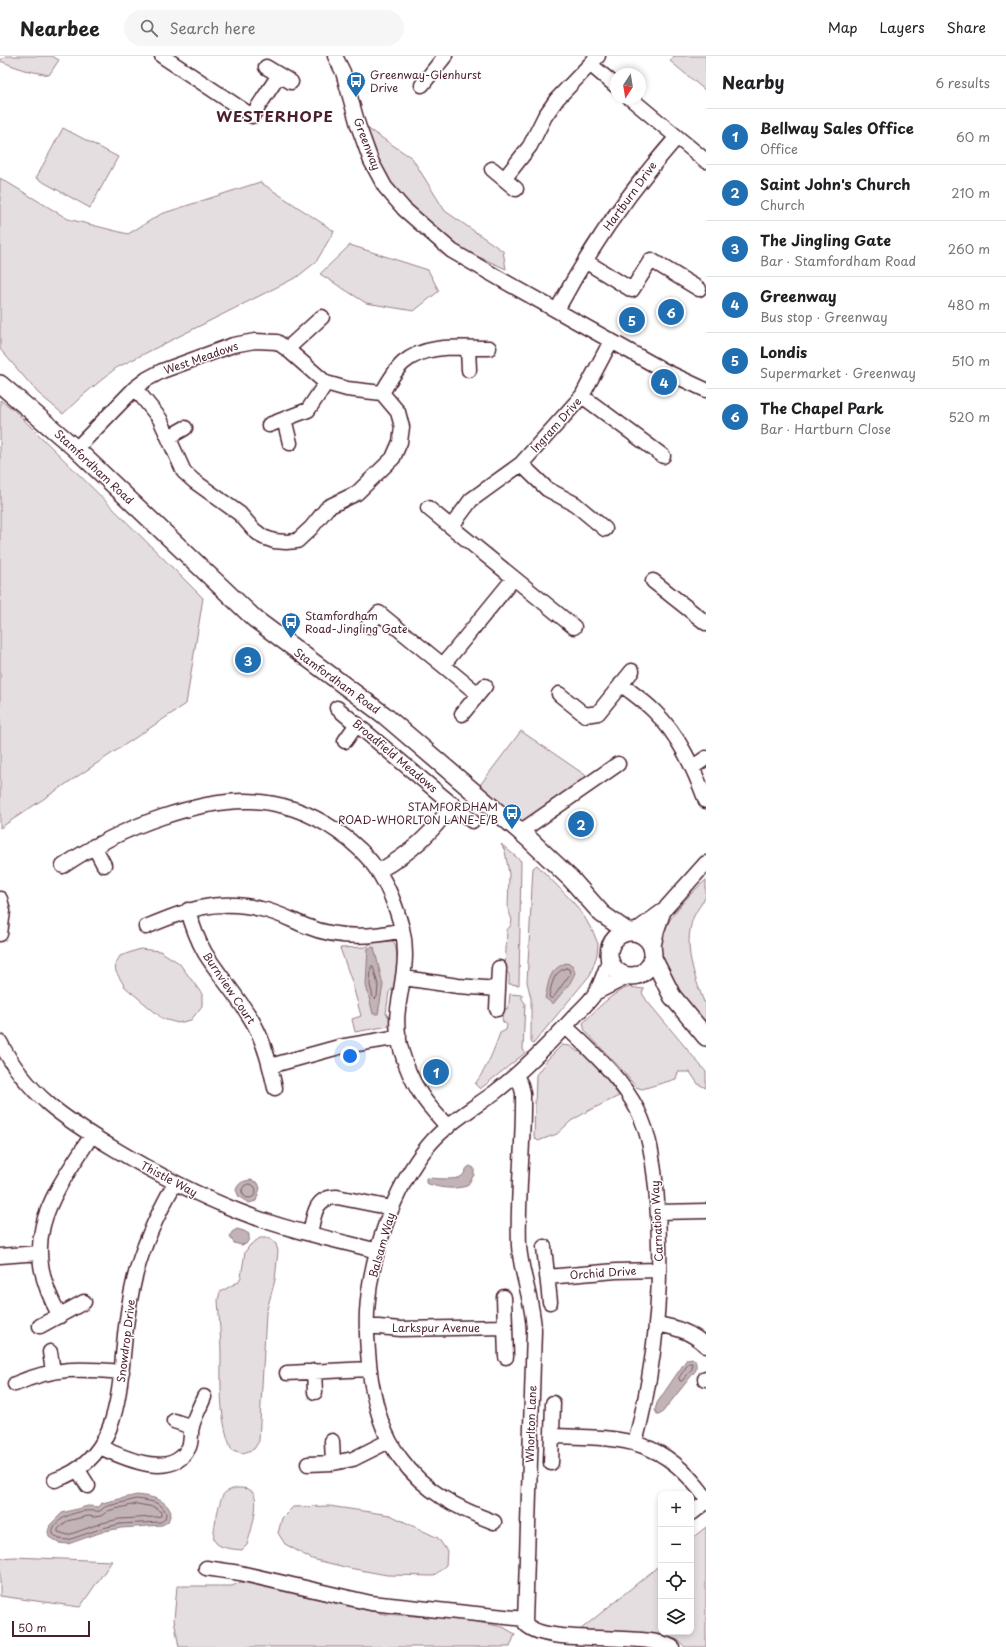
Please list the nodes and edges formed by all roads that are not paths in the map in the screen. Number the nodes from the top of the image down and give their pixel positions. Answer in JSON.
{"nodes":[{"id":1,"x":162,"y":56,"type":"edge"},
{"id":2,"x":336,"y":56,"type":"edge"},
{"id":3,"x":445,"y":56,"type":"edge"},
{"id":4,"x":594,"y":61,"type":"edge"},
{"id":5,"x":266,"y":66,"type":"dead end"},
{"id":6,"x":610,"y":79,"type":"edge"},
{"id":7,"x":422,"y":85,"type":"dead end"},
{"id":8,"x":637,"y":104,"type":"edge"},
{"id":9,"x":677,"y":137,"type":"junction"},
{"id":10,"x":706,"y":161,"type":"edge"},
{"id":11,"x":492,"y":169,"type":"dead end"},
{"id":12,"x":505,"y":178,"type":"junction"},
{"id":13,"x":516,"y":189,"type":"dead end"},
{"id":14,"x":584,"y":261,"type":"junction"},
{"id":15,"x":699,"y":290,"type":"dead end"},
{"id":16,"x":557,"y":310,"type":"junction"},
{"id":17,"x":322,"y":317,"type":"dead end"},
{"id":18,"x":611,"y":341,"type":"junction"},
{"id":19,"x":468,"y":348,"type":"junction"},
{"id":20,"x":489,"y":348,"type":"dead end"},
{"id":21,"x":287,"y":349,"type":"junction"},
{"id":22,"x":469,"y":370,"type":"dead end"},
{"id":23,"x":326,"y":383,"type":"junction"},
{"id":24,"x":0,"y":384,"type":"edge"},
{"id":25,"x":135,"y":388,"type":"junction"},
{"id":26,"x":706,"y":390,"type":"edge"},
{"id":27,"x":382,"y":393,"type":"junction"},
{"id":28,"x":582,"y":396,"type":"junction"},
{"id":29,"x":284,"y":420,"type":"junction"},
{"id":30,"x":269,"y":425,"type":"dead end"},
{"id":31,"x":185,"y":428,"type":"dead end"},
{"id":32,"x":169,"y":437,"type":"junction"},
{"id":33,"x":290,"y":443,"type":"dead end"},
{"id":34,"x":76,"y":449,"type":"junction"},
{"id":35,"x":663,"y":456,"type":"dead end"},
{"id":36,"x":521,"y":464,"type":"junction"},
{"id":37,"x":428,"y":508,"type":"dead end"},
{"id":38,"x":451,"y":527,"type":"junction"},
{"id":39,"x":605,"y":529,"type":"dead end"},
{"id":40,"x":514,"y":578,"type":"junction"},
{"id":41,"x":653,"y":581,"type":"dead end"},
{"id":42,"x":706,"y":623,"type":"edge"},
{"id":43,"x":368,"y":626,"type":"dead end"},
{"id":44,"x":574,"y":627,"type":"dead end"},
{"id":45,"x":443,"y":665,"type":"junction"},
{"id":46,"x":632,"y":671,"type":"dead end"},
{"id":47,"x":621,"y":684,"type":"junction"},
{"id":48,"x":559,"y":694,"type":"dead end"},
{"id":49,"x":337,"y":708,"type":"dead end"},
{"id":50,"x":462,"y":714,"type":"dead end"},
{"id":51,"x":357,"y":724,"type":"junction"},
{"id":52,"x":344,"y":741,"type":"dead end"},
{"id":53,"x":706,"y":758,"type":"edge"},
{"id":54,"x":618,"y":764,"type":"dead end"},
{"id":55,"x":693,"y":767,"type":"junction"},
{"id":56,"x":706,"y":801,"type":"edge"},
{"id":57,"x":453,"y":804,"type":"junction"},
{"id":58,"x":472,"y":821,"type":"dead end"},
{"id":59,"x":520,"y":832,"type":"junction"},
{"id":60,"x":94,"y":846,"type":"junction"},
{"id":61,"x":706,"y":863,"type":"edge"},
{"id":62,"x":104,"y":865,"type":"dead end"},
{"id":63,"x":63,"y":866,"type":"dead end"},
{"id":64,"x":379,"y":871,"type":"junction"},
{"id":65,"x":0,"y":899,"type":"edge"},
{"id":66,"x":188,"y":910,"type":"junction"},
{"id":67,"x":664,"y":910,"type":"junction"},
{"id":68,"x":602,"y":914,"type":"junction"},
{"id":69,"x":146,"y":927,"type":"dead end"},
{"id":70,"x":402,"y":930,"type":"junction"},
{"id":71,"x":631,"y":932,"type":"junction"},
{"id":72,"x":0,"y":934,"type":"edge"},
{"id":73,"x":610,"y":953,"type":"junction"},
{"id":74,"x":653,"y":953,"type":"junction"},
{"id":75,"x":499,"y":968,"type":"dead end"},
{"id":76,"x":632,"y":976,"type":"junction"},
{"id":77,"x":404,"y":978,"type":"junction"},
{"id":78,"x":498,"y":989,"type":"junction"},
{"id":79,"x":595,"y":993,"type":"junction"},
{"id":80,"x":672,"y":996,"type":"junction"},
{"id":81,"x":497,"y":1009,"type":"dead end"},
{"id":82,"x":565,"y":1026,"type":"junction"},
{"id":83,"x":399,"y":1037,"type":"junction"},
{"id":84,"x":706,"y":1037,"type":"edge"},
{"id":85,"x":0,"y":1042,"type":"edge"},
{"id":86,"x":270,"y":1066,"type":"junction"},
{"id":87,"x":516,"y":1076,"type":"junction"},
{"id":88,"x":275,"y":1088,"type":"dead end"},
{"id":89,"x":448,"y":1127,"type":"junction"},
{"id":90,"x":92,"y":1135,"type":"junction"},
{"id":91,"x":175,"y":1183,"type":"junction"},
{"id":92,"x":392,"y":1208,"type":"junction"},
{"id":93,"x":706,"y":1211,"type":"edge"},
{"id":94,"x":658,"y":1212,"type":"junction"},
{"id":95,"x":310,"y":1234,"type":"junction"},
{"id":96,"x":544,"y":1247,"type":"dead end"},
{"id":97,"x":378,"y":1251,"type":"junction"},
{"id":98,"x":40,"y":1253,"type":"junction"},
{"id":99,"x":0,"y":1256,"type":"edge"},
{"id":100,"x":659,"y":1270,"type":"junction"},
{"id":101,"x":547,"y":1277,"type":"junction"},
{"id":102,"x":504,"y":1297,"type":"dead end"},
{"id":103,"x":84,"y":1302,"type":"dead end"},
{"id":104,"x":550,"y":1302,"type":"dead end"},
{"id":105,"x":60,"y":1316,"type":"junction"},
{"id":106,"x":656,"y":1324,"type":"junction"},
{"id":107,"x":40,"y":1326,"type":"dead end"},
{"id":108,"x":367,"y":1326,"type":"junction"},
{"id":109,"x":505,"y":1327,"type":"junction"},
{"id":110,"x":706,"y":1346,"type":"edge"},
{"id":111,"x":50,"y":1352,"type":"dead end"},
{"id":112,"x":506,"y":1357,"type":"dead end"},
{"id":113,"x":370,"y":1369,"type":"junction"},
{"id":114,"x":53,"y":1371,"type":"junction"},
{"id":115,"x":314,"y":1371,"type":"junction"},
{"id":116,"x":122,"y":1372,"type":"junction"},
{"id":117,"x":287,"y":1373,"type":"dead end"},
{"id":118,"x":14,"y":1384,"type":"dead end"},
{"id":119,"x":315,"y":1392,"type":"dead end"},
{"id":120,"x":204,"y":1397,"type":"dead end"},
{"id":121,"x":553,"y":1403,"type":"dead end"},
{"id":122,"x":174,"y":1421,"type":"dead end"},
{"id":123,"x":192,"y":1427,"type":"junction"},
{"id":124,"x":552,"y":1436,"type":"junction"},
{"id":125,"x":332,"y":1441,"type":"dead end"},
{"id":126,"x":389,"y":1441,"type":"junction"},
{"id":127,"x":635,"y":1443,"type":"junction"},
{"id":128,"x":100,"y":1447,"type":"junction"},
{"id":129,"x":333,"y":1463,"type":"junction"},
{"id":130,"x":552,"y":1463,"type":"dead end"},
{"id":131,"x":308,"y":1464,"type":"dead end"},
{"id":132,"x":78,"y":1470,"type":"junction"},
{"id":133,"x":55,"y":1480,"type":"dead end"},
{"id":134,"x":88,"y":1486,"type":"dead end"},
{"id":135,"x":706,"y":1498,"type":"edge"},
{"id":136,"x":706,"y":1502,"type":"edge"},
{"id":137,"x":694,"y":1511,"type":"edge"},
{"id":138,"x":494,"y":1522,"type":"dead end"},
{"id":139,"x":206,"y":1568,"type":"dead end"},
{"id":140,"x":524,"y":1619,"type":"junction"},
{"id":141,"x":672,"y":1647,"type":"edge"}],
"edges":[{"from":1,"to":5,"type":"street"},
{"from":2,"to":16,"type":"street","name":"Greenway"},
{"from":3,"to":7,"type":"street"},
{"from":4,"to":6,"type":"street"},
{"from":4,"to":12,"type":"street"},
{"from":8,"to":9,"type":"street"},
{"from":9,"to":10,"type":"street"},
{"from":9,"to":14,"type":"street","name":"Hartburn Drive"},
{"from":11,"to":12,"type":"street"},
{"from":12,"to":13,"type":"street"},
{"from":14,"to":15,"type":"street"},
{"from":14,"to":16,"type":"street","name":"Hartburn Drive"},
{"from":16,"to":18,"type":"street","name":"Greenway"},
{"from":17,"to":21,"type":"street"},
{"from":18,"to":26,"type":"street","name":"Greenway"},
{"from":18,"to":28,"type":"street","name":"Ingram Drive"},
{"from":19,"to":20,"type":"street"},
{"from":19,"to":22,"type":"street"},
{"from":19,"to":27,"type":"street"},
{"from":21,"to":23,"type":"street","name":"West Meadows"},
{"from":21,"to":25,"type":"street","name":"West Meadows"},
{"from":23,"to":27,"type":"street","name":"West Meadows"},
{"from":23,"to":29,"type":"street"},
{"from":24,"to":34,"type":"main road","name":"Stamfordham Road"},
{"from":25,"to":32,"type":"street"},
{"from":25,"to":34,"type":"street","name":"West Meadows"},
{"from":27,"to":32,"type":"street"},
{"from":28,"to":35,"type":"street"},
{"from":28,"to":36,"type":"street","name":"Ingram Drive"},
{"from":29,"to":30,"type":"street"},
{"from":29,"to":33,"type":"street"},
{"from":31,"to":32,"type":"street"},
{"from":34,"to":59,"type":"main road","name":"Stamfordham Road"},
{"from":36,"to":38,"type":"street","name":"Ingram Drive"},
{"from":36,"to":39,"type":"street"},
{"from":37,"to":38,"type":"street"},
{"from":38,"to":40,"type":"street"},
{"from":40,"to":44,"type":"street"},
{"from":40,"to":45,"type":"street"},
{"from":41,"to":42,"type":"street"},
{"from":43,"to":45,"type":"street"},
{"from":45,"to":50,"type":"street"},
{"from":46,"to":47,"type":"street"},
{"from":47,"to":48,"type":"street"},
{"from":47,"to":55,"type":"street"},
{"from":49,"to":51,"type":"street","name":"Broadfield Meadows"},
{"from":51,"to":52,"type":"street"},
{"from":51,"to":57,"type":"street","name":"Broadfield Meadows"},
{"from":53,"to":55,"type":"street"},
{"from":54,"to":59,"type":"street"},
{"from":55,"to":56,"type":"street"},
{"from":57,"to":58,"type":"street","name":"Broadfield Meadows"},
{"from":57,"to":64,"type":"street"},
{"from":59,"to":68,"type":"main road","name":"Stamfordham Road"},
{"from":60,"to":62,"type":"street"},
{"from":60,"to":63,"type":"street"},
{"from":60,"to":64,"type":"street"},
{"from":61,"to":67,"type":"street"},
{"from":64,"to":70,"type":"street"},
{"from":65,"to":72,"type":"street"},
{"from":66,"to":69,"type":"street"},
{"from":66,"to":70,"type":"street"},
{"from":66,"to":86,"type":"street","name":"Burnview Court"},
{"from":67,"to":71,"type":"street"},
{"from":67,"to":74,"type":"street"},
{"from":68,"to":71,"type":"main road","name":"Stamfordham Road"},
{"from":68,"to":73,"type":"main road","name":"Stamfordham Road"},
{"from":70,"to":77,"type":"street"},
{"from":71,"to":73,"type":"main road"},
{"from":71,"to":74,"type":"main road"},
{"from":73,"to":76,"type":"main road"},
{"from":73,"to":79,"type":"street","name":"Balsam Way"},
{"from":74,"to":76,"type":"main road"},
{"from":74,"to":80,"type":"main road"},
{"from":75,"to":78,"type":"street"},
{"from":76,"to":79,"type":"street","name":"Balsam Way"},
{"from":76,"to":80,"type":"main road"},
{"from":77,"to":78,"type":"street"},
{"from":77,"to":83,"type":"street"},
{"from":78,"to":81,"type":"street"},
{"from":79,"to":82,"type":"street","name":"Balsam Way"},
{"from":80,"to":84,"type":"main road"},
{"from":82,"to":87,"type":"street","name":"Balsam Way"},
{"from":82,"to":94,"type":"street","name":"Carnation Way"},
{"from":83,"to":86,"type":"street"},
{"from":83,"to":89,"type":"street"},
{"from":85,"to":90,"type":"street","name":"Thistle Way"},
{"from":86,"to":88,"type":"street","name":"Burnview Court"},
{"from":87,"to":89,"type":"street","name":"Balsam Way"},
{"from":87,"to":140,"type":"street","name":"Whorlton Lane"},
{"from":89,"to":92,"type":"street","name":"Balsam Way"},
{"from":90,"to":91,"type":"street","name":"Thistle Way"},
{"from":90,"to":98,"type":"street"},
{"from":91,"to":95,"type":"street","name":"Thistle Way"},
{"from":91,"to":116,"type":"street","name":"Snowdrop Drive"},
{"from":92,"to":95,"type":"street"},
{"from":92,"to":97,"type":"street","name":"Balsam Way"},
{"from":93,"to":94,"type":"street"},
{"from":94,"to":100,"type":"street","name":"Carnation Way"},
{"from":95,"to":97,"type":"street","name":"Thistle Way"},
{"from":96,"to":101,"type":"street"},
{"from":97,"to":108,"type":"street","name":"Balsam Way"},
{"from":98,"to":99,"type":"street"},
{"from":98,"to":105,"type":"street"},
{"from":100,"to":101,"type":"street","name":"Orchid Drive"},
{"from":100,"to":106,"type":"street","name":"Carnation Way"},
{"from":101,"to":104,"type":"street"},
{"from":102,"to":109,"type":"street"},
{"from":103,"to":105,"type":"street"},
{"from":105,"to":107,"type":"street"},
{"from":106,"to":110,"type":"street"},
{"from":106,"to":127,"type":"street","name":"Carnation Way"},
{"from":108,"to":109,"type":"street","name":"Larkspur Avenue"},
{"from":108,"to":113,"type":"street","name":"Balsam Way"},
{"from":109,"to":112,"type":"street"},
{"from":111,"to":114,"type":"street"},
{"from":113,"to":115,"type":"street"},
{"from":113,"to":126,"type":"street","name":"Balsam Way"},
{"from":114,"to":116,"type":"street"},
{"from":114,"to":118,"type":"street"},
{"from":115,"to":117,"type":"street"},
{"from":115,"to":119,"type":"street"},
{"from":116,"to":128,"type":"street","name":"Snowdrop Drive"},
{"from":120,"to":123,"type":"street"},
{"from":121,"to":124,"type":"street"},
{"from":122,"to":123,"type":"street"},
{"from":123,"to":128,"type":"street"},
{"from":124,"to":127,"type":"street"},
{"from":124,"to":130,"type":"street"},
{"from":125,"to":129,"type":"street"},
{"from":126,"to":129,"type":"street"},
{"from":126,"to":138,"type":"street","name":"Balsam Way"},
{"from":127,"to":135,"type":"street"},
{"from":128,"to":132,"type":"street","name":"Snowdrop Drive"},
{"from":129,"to":131,"type":"street"},
{"from":132,"to":133,"type":"street","name":"Snowdrop Drive"},
{"from":132,"to":134,"type":"street"},
{"from":136,"to":137,"type":"street"},
{"from":139,"to":140,"type":"street"},
{"from":140,"to":141,"type":"street"}]}
